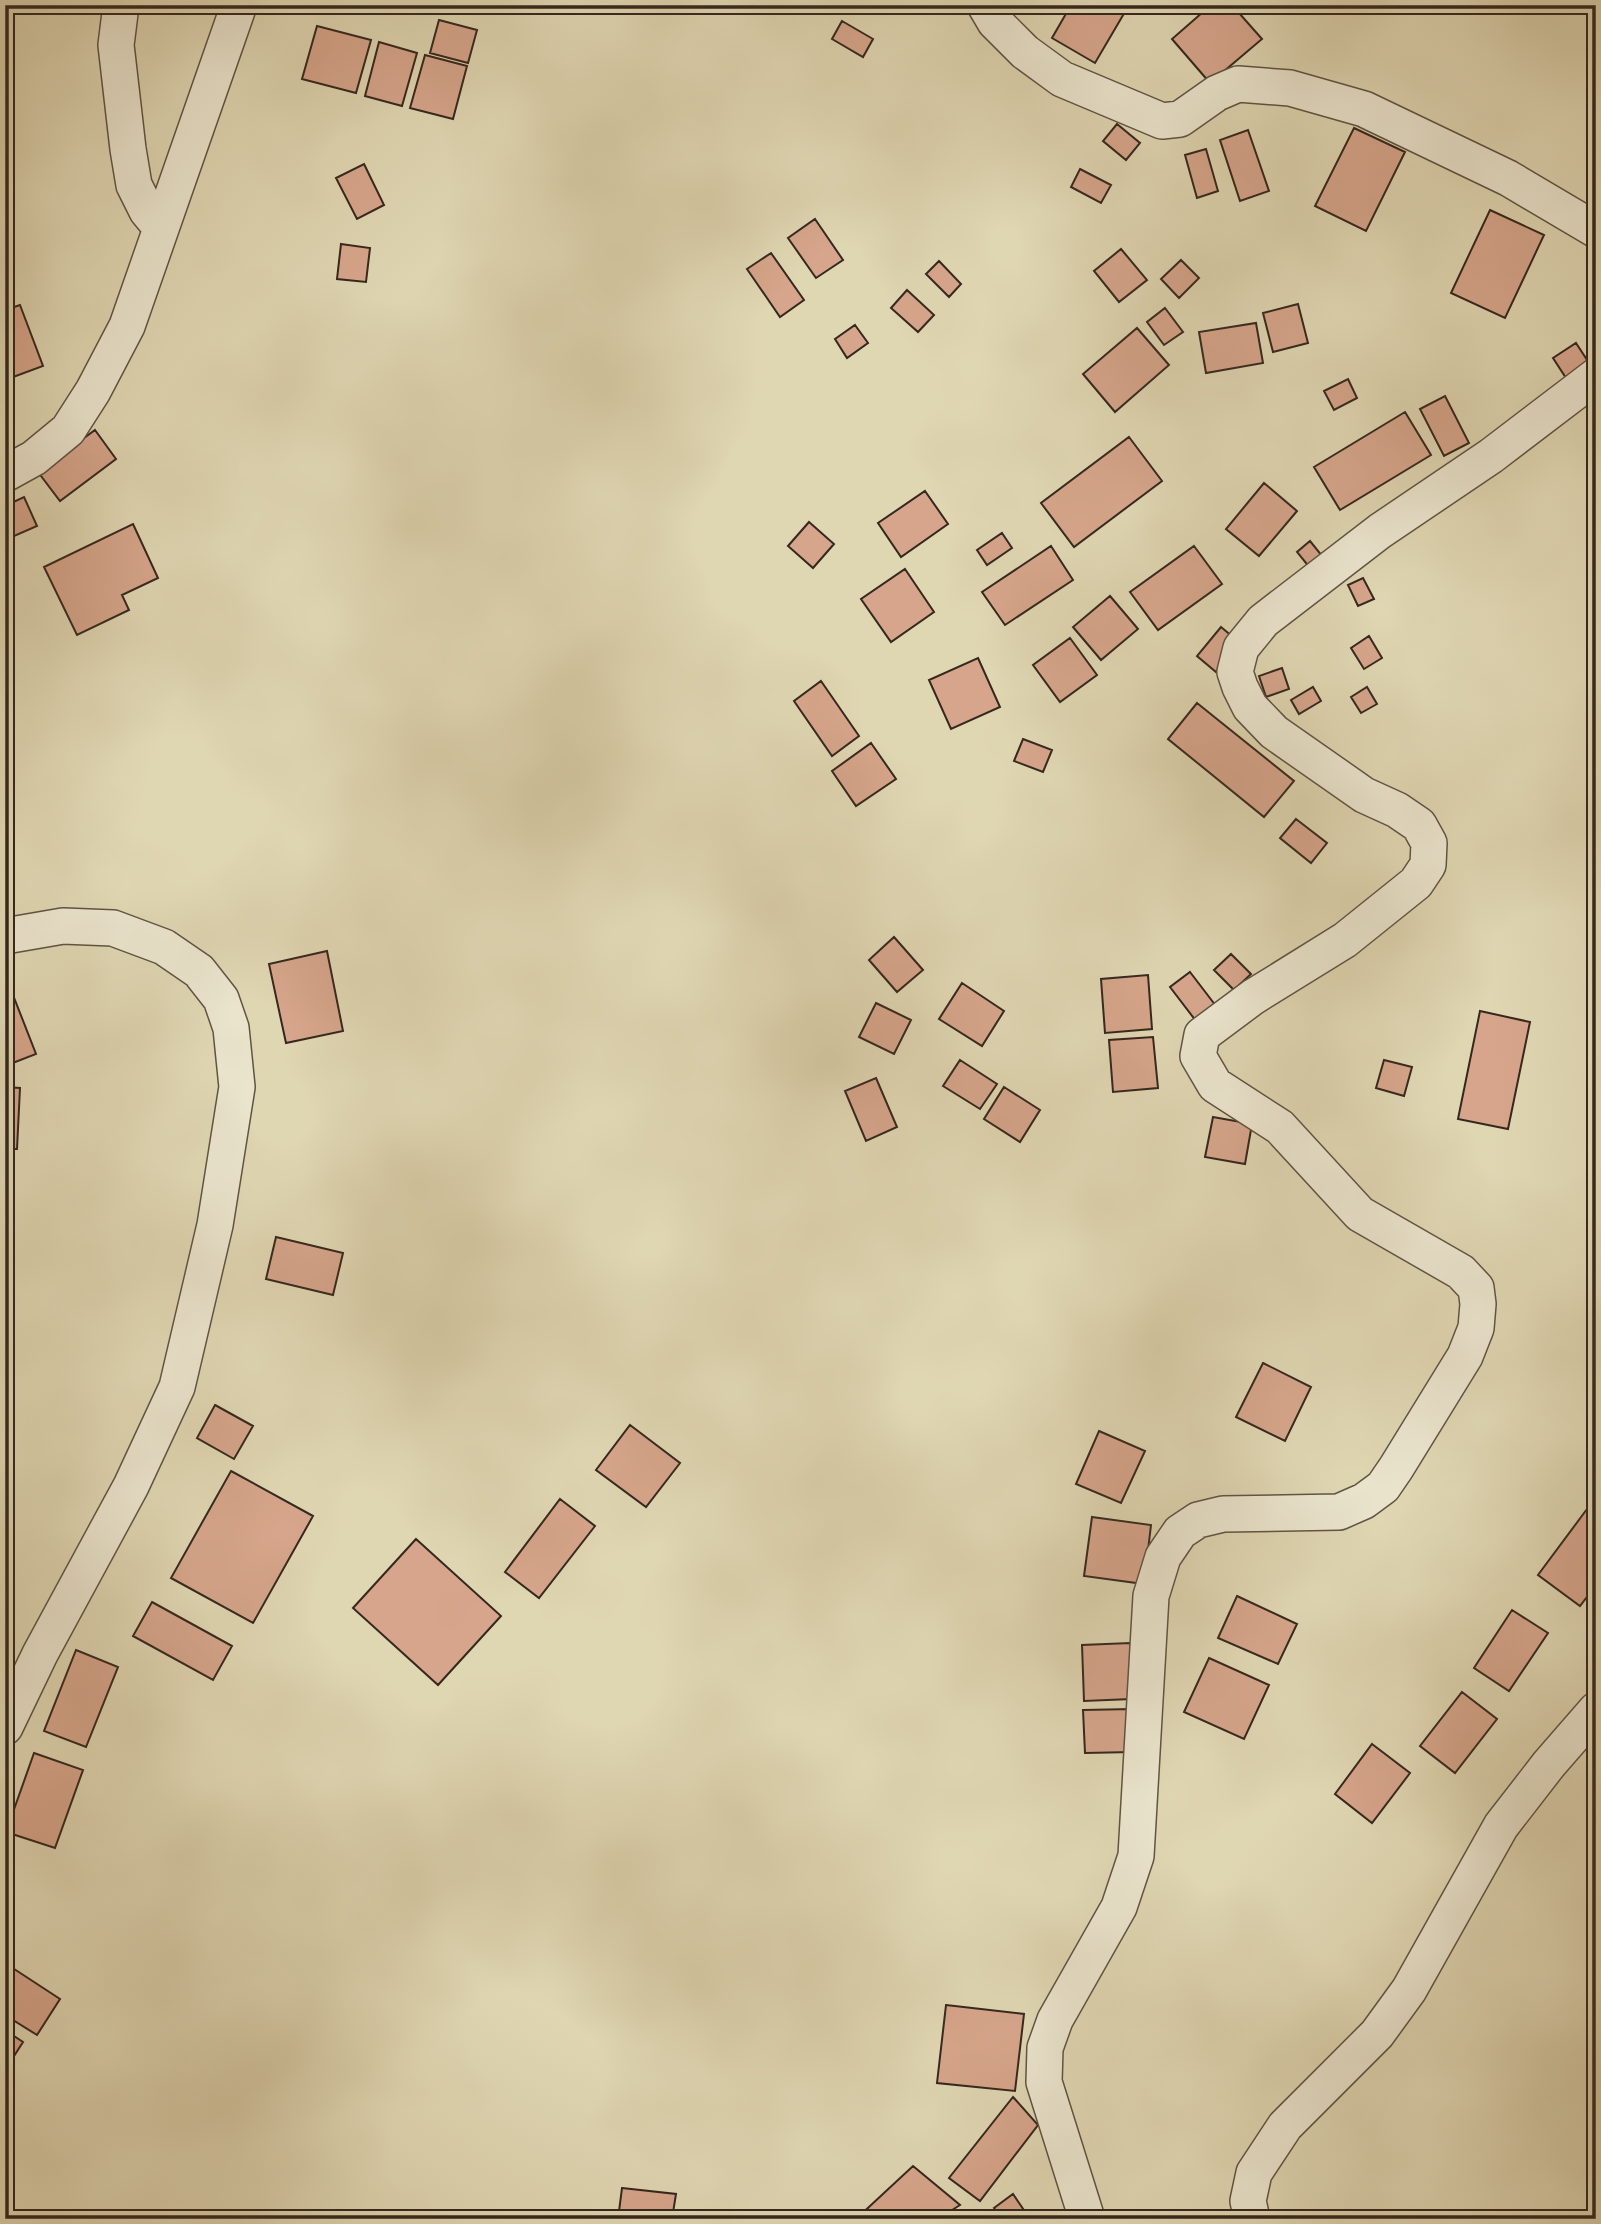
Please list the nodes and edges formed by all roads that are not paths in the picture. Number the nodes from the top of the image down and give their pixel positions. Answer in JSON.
{"nodes":[{"id":1,"x":121,"y":5,"type":"edge"},
{"id":2,"x":239,"y":5,"type":"edge"},
{"id":3,"x":985,"y":5,"type":"edge"},
{"id":4,"x":161,"y":228,"type":"junction"},
{"id":5,"x":1596,"y":230,"type":"edge"},
{"id":6,"x":1596,"y":376,"type":"edge"},
{"id":7,"x":5,"y":474,"type":"edge"},
{"id":8,"x":5,"y":936,"type":"edge"},
{"id":9,"x":1596,"y":1710,"type":"edge"},
{"id":10,"x":5,"y":1727,"type":"edge"},
{"id":11,"x":1087,"y":2219,"type":"edge"},
{"id":12,"x":1252,"y":2219,"type":"edge"}],
"edges":[{"from":1,"to":4,"type":"street"},
{"from":2,"to":4,"type":"street"},
{"from":3,"to":5,"type":"street"},
{"from":4,"to":7,"type":"street"},
{"from":6,"to":11,"type":"street"},
{"from":8,"to":10,"type":"street"},
{"from":9,"to":12,"type":"street"}]}
